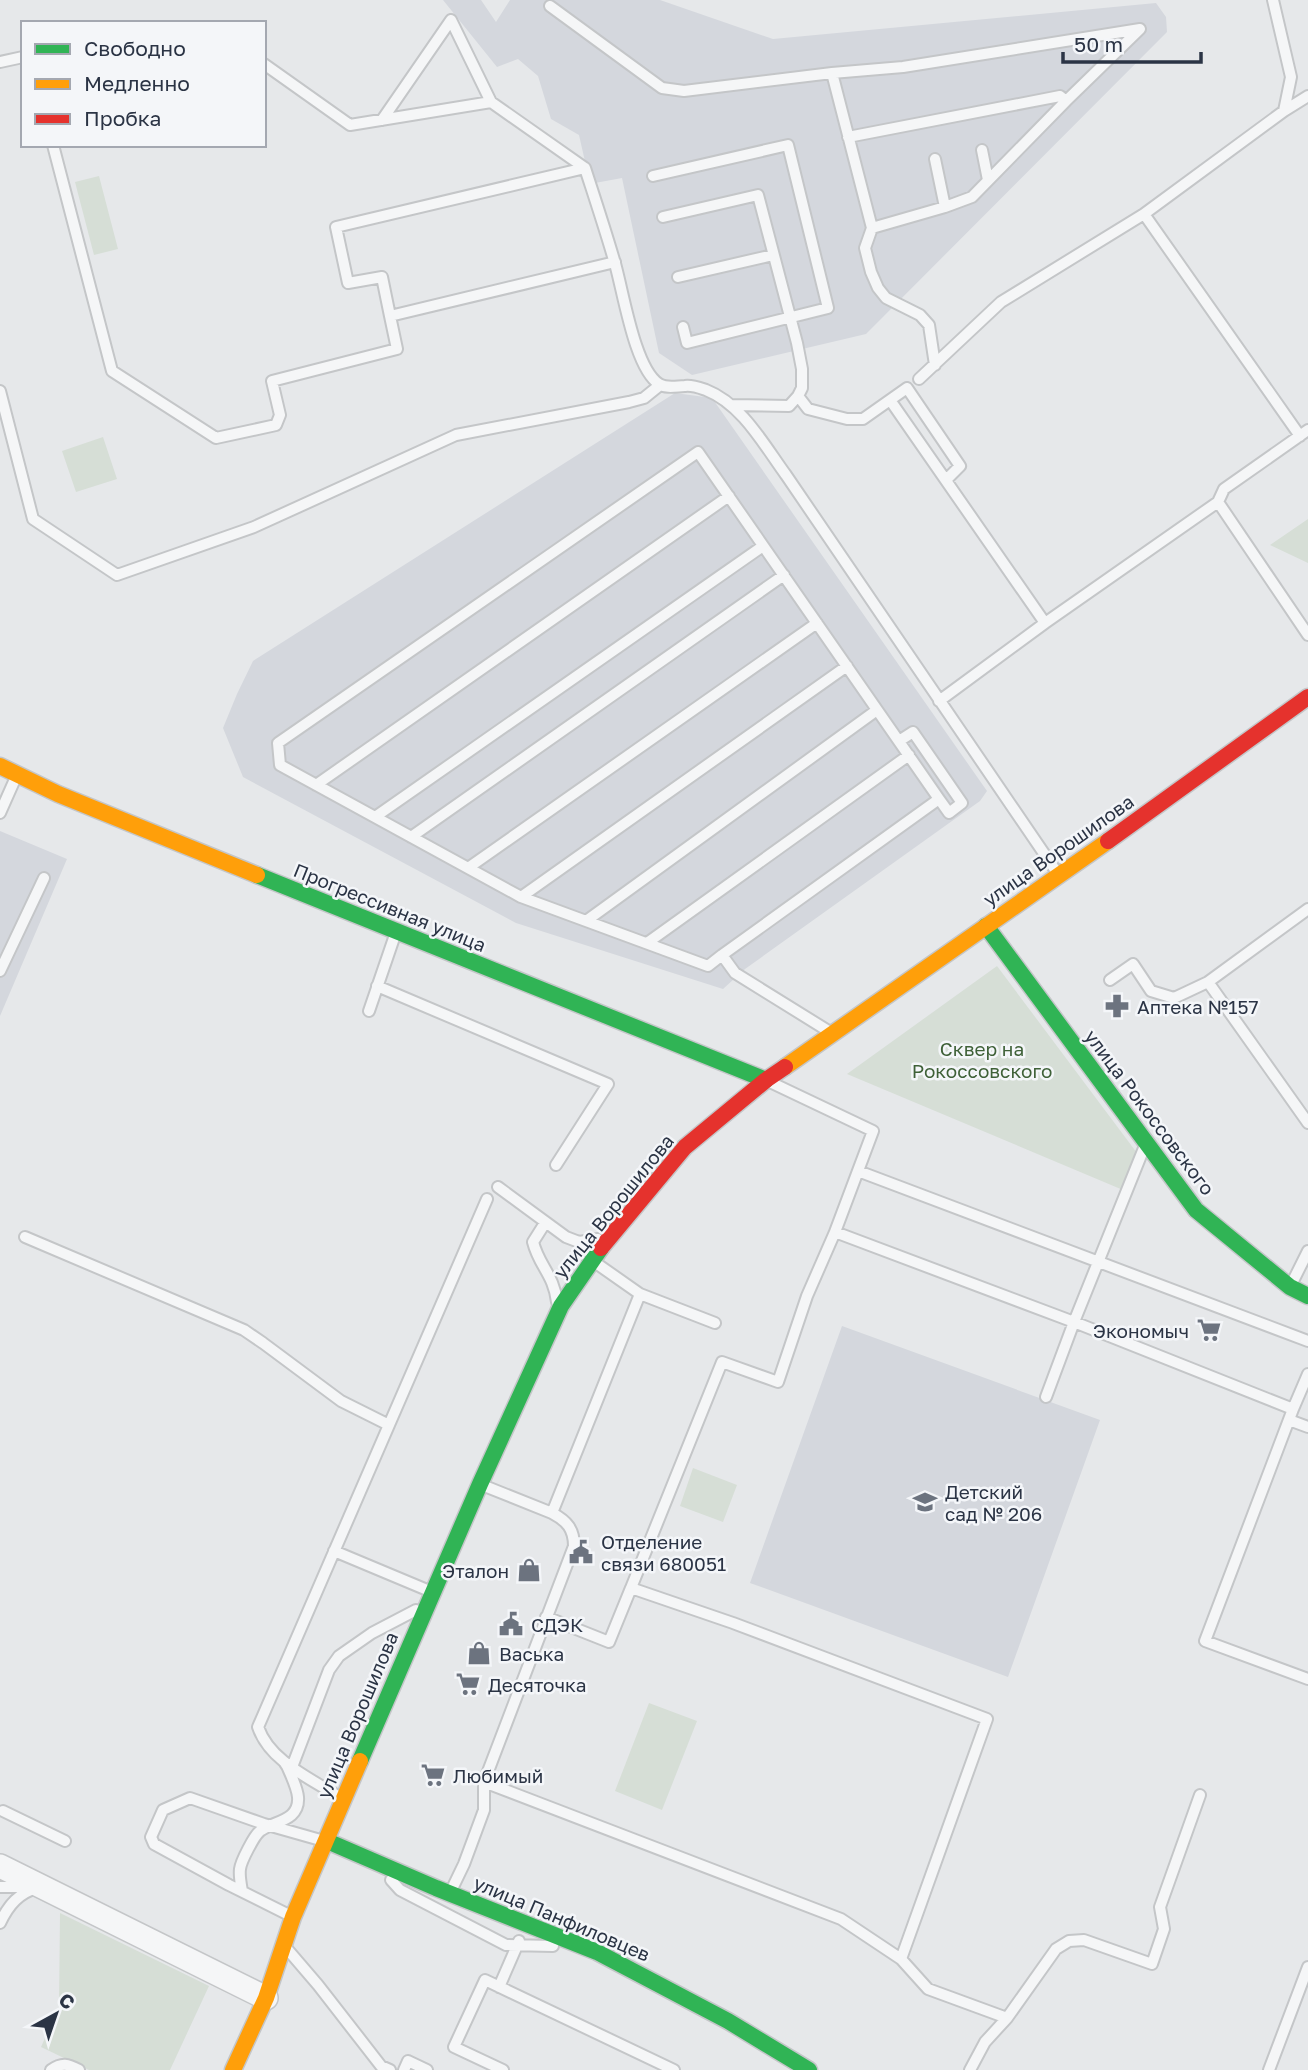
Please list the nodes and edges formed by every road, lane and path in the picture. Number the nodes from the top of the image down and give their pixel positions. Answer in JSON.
{"nodes":[{"id":1,"x":1273,"y":0,"type":"edge"},
{"id":2,"x":550,"y":6,"type":"dead end"},
{"id":3,"x":21,"y":57,"type":"edge"},
{"id":4,"x":0,"y":62,"type":"edge"},
{"id":5,"x":266,"y":65,"type":"edge"},
{"id":6,"x":832,"y":73,"type":"junction"},
{"id":7,"x":1308,"y":96,"type":"edge"},
{"id":8,"x":1066,"y":101,"type":"junction"},
{"id":9,"x":491,"y":102,"type":"junction"},
{"id":10,"x":1284,"y":111,"type":"junction"},
{"id":11,"x":382,"y":120,"type":"junction"},
{"id":12,"x":848,"y":137,"type":"junction"},
{"id":13,"x":54,"y":147,"type":"edge"},
{"id":14,"x":982,"y":150,"type":"dead end"},
{"id":15,"x":935,"y":159,"type":"dead end"},
{"id":16,"x":585,"y":168,"type":"junction"},
{"id":17,"x":653,"y":176,"type":"dead end"},
{"id":18,"x":988,"y":180,"type":"junction"},
{"id":19,"x":945,"y":206,"type":"junction"},
{"id":20,"x":1144,"y":214,"type":"junction"},
{"id":21,"x":663,"y":217,"type":"dead end"},
{"id":22,"x":872,"y":228,"type":"junction"},
{"id":23,"x":773,"y":255,"type":"junction"},
{"id":24,"x":615,"y":262,"type":"junction"},
{"id":25,"x":678,"y":277,"type":"dead end"},
{"id":26,"x":390,"y":316,"type":"junction"},
{"id":27,"x":790,"y":318,"type":"junction"},
{"id":28,"x":683,"y":327,"type":"dead end"},
{"id":29,"x":935,"y":365,"type":"junction"},
{"id":30,"x":919,"y":379,"type":"dead end"},
{"id":31,"x":660,"y":385,"type":"junction"},
{"id":32,"x":0,"y":391,"type":"edge"},
{"id":33,"x":798,"y":396,"type":"junction"},
{"id":34,"x":890,"y":400,"type":"junction"},
{"id":35,"x":732,"y":405,"type":"junction"},
{"id":36,"x":789,"y":406,"type":"junction"},
{"id":37,"x":808,"y":409,"type":"junction"},
{"id":38,"x":1304,"y":433,"type":"edge"},
{"id":39,"x":946,"y":480,"type":"junction"},
{"id":40,"x":729,"y":496,"type":"junction"},
{"id":41,"x":1218,"y":502,"type":"junction"},
{"id":42,"x":764,"y":546,"type":"junction"},
{"id":43,"x":784,"y":575,"type":"junction"},
{"id":44,"x":817,"y":623,"type":"junction"},
{"id":45,"x":1045,"y":623,"type":"junction"},
{"id":46,"x":1308,"y":635,"type":"edge"},
{"id":47,"x":847,"y":666,"type":"junction"},
{"id":48,"x":1308,"y":697,"type":"edge"},
{"id":49,"x":939,"y":701,"type":"junction"},
{"id":50,"x":877,"y":710,"type":"junction"},
{"id":51,"x":899,"y":741,"type":"junction"},
{"id":52,"x":909,"y":755,"type":"junction"},
{"id":53,"x":0,"y":766,"type":"edge"},
{"id":54,"x":18,"y":775,"type":"junction"},
{"id":55,"x":316,"y":785,"type":"junction"},
{"id":56,"x":939,"y":799,"type":"junction"},
{"id":57,"x":0,"y":813,"type":"edge"},
{"id":58,"x":375,"y":817,"type":"junction"},
{"id":59,"x":411,"y":837,"type":"junction"},
{"id":60,"x":468,"y":868,"type":"junction"},
{"id":61,"x":1059,"y":876,"type":"junction"},
{"id":62,"x":44,"y":878,"type":"dead end"},
{"id":63,"x":521,"y":897,"type":"junction"},
{"id":64,"x":1308,"y":909,"type":"edge"},
{"id":65,"x":586,"y":921,"type":"junction"},
{"id":66,"x":986,"y":926,"type":"junction"},
{"id":67,"x":396,"y":932,"type":"junction"},
{"id":68,"x":647,"y":943,"type":"junction"},
{"id":69,"x":722,"y":956,"type":"junction"},
{"id":70,"x":0,"y":971,"type":"edge"},
{"id":71,"x":1110,"y":980,"type":"dead end"},
{"id":72,"x":1209,"y":982,"type":"junction"},
{"id":73,"x":377,"y":986,"type":"junction"},
{"id":74,"x":369,"y":1011,"type":"dead end"},
{"id":75,"x":832,"y":1034,"type":"junction"},
{"id":76,"x":766,"y":1080,"type":"junction"},
{"id":77,"x":1308,"y":1123,"type":"edge"},
{"id":78,"x":1147,"y":1143,"type":"junction"},
{"id":79,"x":556,"y":1165,"type":"dead end"},
{"id":80,"x":858,"y":1171,"type":"junction"},
{"id":81,"x":498,"y":1187,"type":"dead end"},
{"id":82,"x":487,"y":1199,"type":"dead end"},
{"id":83,"x":545,"y":1223,"type":"junction"},
{"id":84,"x":614,"y":1233,"type":"junction"},
{"id":85,"x":835,"y":1233,"type":"junction"},
{"id":86,"x":24,"y":1237,"type":"dead end"},
{"id":87,"x":1308,"y":1251,"type":"edge"},
{"id":88,"x":592,"y":1260,"type":"junction"},
{"id":89,"x":1098,"y":1262,"type":"junction"},
{"id":90,"x":1290,"y":1287,"type":"junction"},
{"id":91,"x":640,"y":1294,"type":"junction"},
{"id":92,"x":1308,"y":1296,"type":"edge"},
{"id":93,"x":557,"y":1315,"type":"junction"},
{"id":94,"x":1074,"y":1322,"type":"junction"},
{"id":95,"x":715,"y":1324,"type":"dead end"},
{"id":96,"x":1308,"y":1341,"type":"edge"},
{"id":97,"x":544,"y":1344,"type":"junction"},
{"id":98,"x":550,"y":1360,"type":"dead end"},
{"id":99,"x":1308,"y":1374,"type":"edge"},
{"id":100,"x":1046,"y":1396,"type":"dead end"},
{"id":101,"x":1291,"y":1415,"type":"junction"},
{"id":102,"x":389,"y":1425,"type":"junction"},
{"id":103,"x":1308,"y":1427,"type":"edge"},
{"id":104,"x":509,"y":1450,"type":"dead end"},
{"id":105,"x":482,"y":1479,"type":"junction"},
{"id":106,"x":552,"y":1513,"type":"junction"},
{"id":107,"x":334,"y":1551,"type":"junction"},
{"id":108,"x":631,"y":1588,"type":"junction"},
{"id":109,"x":430,"y":1597,"type":"junction"},
{"id":110,"x":546,"y":1617,"type":"junction"},
{"id":111,"x":1308,"y":1678,"type":"edge"},
{"id":112,"x":287,"y":1764,"type":"junction"},
{"id":113,"x":484,"y":1782,"type":"junction"},
{"id":114,"x":1200,"y":1795,"type":"dead end"},
{"id":115,"x":344,"y":1799,"type":"junction"},
{"id":116,"x":1,"y":1813,"type":"edge"},
{"id":117,"x":273,"y":1826,"type":"junction"},
{"id":118,"x":65,"y":1841,"type":"dead end"},
{"id":119,"x":327,"y":1842,"type":"junction"},
{"id":120,"x":379,"y":1863,"type":"junction"},
{"id":121,"x":409,"y":1864,"type":"dead end"},
{"id":122,"x":0,"y":1866,"type":"edge"},
{"id":123,"x":444,"y":1877,"type":"dead end"},
{"id":124,"x":456,"y":1886,"type":"junction"},
{"id":125,"x":0,"y":1887,"type":"edge"},
{"id":126,"x":474,"y":1890,"type":"dead end"},
{"id":127,"x":40,"y":1891,"type":"junction"},
{"id":128,"x":242,"y":1891,"type":"junction"},
{"id":129,"x":293,"y":1917,"type":"junction"},
{"id":130,"x":0,"y":1923,"type":"edge"},
{"id":131,"x":526,"y":1924,"type":"junction"},
{"id":132,"x":284,"y":1945,"type":"junction"},
{"id":133,"x":517,"y":1945,"type":"junction"},
{"id":134,"x":585,"y":1948,"type":"junction"},
{"id":135,"x":901,"y":1959,"type":"junction"},
{"id":136,"x":1308,"y":1967,"type":"edge"},
{"id":137,"x":499,"y":1987,"type":"junction"},
{"id":138,"x":266,"y":1998,"type":"junction"},
{"id":139,"x":1007,"y":2018,"type":"junction"},
{"id":140,"x":241,"y":2052,"type":"junction"},
{"id":141,"x":51,"y":2070,"type":"edge"},
{"id":142,"x":79,"y":2070,"type":"edge"},
{"id":143,"x":233,"y":2070,"type":"edge"},
{"id":144,"x":249,"y":2070,"type":"edge"},
{"id":145,"x":390,"y":2070,"type":"edge"},
{"id":146,"x":404,"y":2070,"type":"edge"},
{"id":147,"x":428,"y":2070,"type":"edge"},
{"id":148,"x":503,"y":2070,"type":"edge"},
{"id":149,"x":674,"y":2070,"type":"edge"},
{"id":150,"x":809,"y":2070,"type":"edge"},
{"id":151,"x":970,"y":2070,"type":"edge"},
{"id":152,"x":1269,"y":2070,"type":"edge"}],
"edges":[{"from":1,"to":10,"type":"lane"},
{"from":2,"to":6,"type":"lane"},
{"from":3,"to":4,"type":"lane"},
{"from":5,"to":11,"type":"lane"},
{"from":6,"to":8,"type":"lane"},
{"from":6,"to":12,"type":"lane"},
{"from":7,"to":10,"type":"lane"},
{"from":8,"to":12,"type":"lane"},
{"from":8,"to":18,"type":"lane"},
{"from":9,"to":11,"type":"lane"},
{"from":9,"to":11,"type":"lane"},
{"from":9,"to":16,"type":"lane"},
{"from":10,"to":20,"type":"lane"},
{"from":12,"to":22,"type":"lane"},
{"from":13,"to":26,"type":"lane"},
{"from":14,"to":18,"type":"lane"},
{"from":15,"to":19,"type":"lane"},
{"from":16,"to":24,"type":"lane"},
{"from":16,"to":26,"type":"lane"},
{"from":17,"to":27,"type":"lane"},
{"from":18,"to":19,"type":"lane"},
{"from":19,"to":22,"type":"lane"},
{"from":20,"to":29,"type":"lane"},
{"from":20,"to":38,"type":"lane"},
{"from":21,"to":23,"type":"lane"},
{"from":22,"to":29,"type":"lane"},
{"from":23,"to":25,"type":"lane"},
{"from":23,"to":27,"type":"lane"},
{"from":24,"to":26,"type":"lane"},
{"from":24,"to":31,"type":"lane"},
{"from":27,"to":28,"type":"lane"},
{"from":27,"to":33,"type":"lane"},
{"from":29,"to":30,"type":"lane"},
{"from":31,"to":32,"type":"lane"},
{"from":31,"to":35,"type":"lane"},
{"from":33,"to":36,"type":"lane"},
{"from":33,"to":37,"type":"lane"},
{"from":34,"to":37,"type":"lane"},
{"from":34,"to":39,"type":"lane"},
{"from":34,"to":39,"type":"lane"},
{"from":35,"to":36,"type":"lane"},
{"from":35,"to":49,"type":"lane"},
{"from":36,"to":37,"type":"lane"},
{"from":38,"to":41,"type":"lane"},
{"from":39,"to":45,"type":"lane"},
{"from":40,"to":42,"type":"lane"},
{"from":40,"to":55,"type":"lane"},
{"from":40,"to":55,"type":"lane"},
{"from":41,"to":45,"type":"lane"},
{"from":41,"to":46,"type":"lane"},
{"from":42,"to":43,"type":"lane"},
{"from":42,"to":58,"type":"lane"},
{"from":43,"to":44,"type":"lane"},
{"from":43,"to":59,"type":"lane"},
{"from":44,"to":47,"type":"lane"},
{"from":44,"to":60,"type":"lane"},
{"from":45,"to":49,"type":"lane"},
{"from":47,"to":50,"type":"lane"},
{"from":47,"to":63,"type":"lane"},
{"from":48,"to":61,"type":"street","name":"улица Ворошилова"},
{"from":49,"to":61,"type":"lane"},
{"from":50,"to":51,"type":"lane"},
{"from":50,"to":65,"type":"lane"},
{"from":51,"to":52,"type":"lane"},
{"from":51,"to":56,"type":"lane"},
{"from":52,"to":56,"type":"lane"},
{"from":52,"to":68,"type":"lane"},
{"from":53,"to":54,"type":"street","name":"Прогрессивная улица"},
{"from":54,"to":57,"type":"lane"},
{"from":54,"to":67,"type":"street","name":"Прогрессивная улица"},
{"from":55,"to":58,"type":"lane"},
{"from":56,"to":69,"type":"lane"},
{"from":58,"to":59,"type":"lane"},
{"from":59,"to":60,"type":"lane"},
{"from":60,"to":63,"type":"lane"},
{"from":61,"to":66,"type":"street","name":"улица Ворошилова"},
{"from":62,"to":70,"type":"lane"},
{"from":63,"to":65,"type":"lane"},
{"from":64,"to":72,"type":"lane"},
{"from":65,"to":68,"type":"lane"},
{"from":66,"to":75,"type":"street","name":"улица Ворошилова"},
{"from":66,"to":78,"type":"street","name":"улица Рокоссовского"},
{"from":67,"to":73,"type":"lane"},
{"from":67,"to":76,"type":"street","name":"Прогрессивная улица"},
{"from":68,"to":69,"type":"lane"},
{"from":69,"to":75,"type":"lane"},
{"from":71,"to":72,"type":"lane"},
{"from":72,"to":77,"type":"lane"},
{"from":73,"to":74,"type":"lane"},
{"from":73,"to":79,"type":"lane"},
{"from":75,"to":76,"type":"street","name":"улица Ворошилова"},
{"from":76,"to":80,"type":"lane"},
{"from":76,"to":84,"type":"street","name":"улица Ворошилова"},
{"from":78,"to":89,"type":"lane"},
{"from":78,"to":90,"type":"street","name":"улица Рокоссовского"},
{"from":80,"to":85,"type":"lane"},
{"from":80,"to":89,"type":"lane"},
{"from":81,"to":83,"type":"lane"},
{"from":82,"to":102,"type":"lane"},
{"from":83,"to":84,"type":"lane"},
{"from":83,"to":93,"type":"lane"},
{"from":84,"to":88,"type":"street","name":"улица Ворошилова"},
{"from":85,"to":94,"type":"lane"},
{"from":85,"to":108,"type":"lane"},
{"from":86,"to":102,"type":"lane"},
{"from":87,"to":90,"type":"lane"},
{"from":88,"to":91,"type":"lane"},
{"from":88,"to":93,"type":"street","name":"улица Ворошилова"},
{"from":89,"to":94,"type":"lane"},
{"from":89,"to":96,"type":"lane"},
{"from":90,"to":92,"type":"street","name":"улица Рокоссовского"},
{"from":91,"to":95,"type":"lane"},
{"from":91,"to":106,"type":"lane"},
{"from":93,"to":97,"type":"street","name":"улица Ворошилова"},
{"from":94,"to":100,"type":"lane"},
{"from":94,"to":101,"type":"lane"},
{"from":97,"to":98,"type":"lane"},
{"from":97,"to":105,"type":"street","name":"улица Ворошилова"},
{"from":99,"to":101,"type":"lane"},
{"from":101,"to":103,"type":"lane"},
{"from":101,"to":111,"type":"lane"},
{"from":102,"to":107,"type":"lane"},
{"from":104,"to":105,"type":"lane"},
{"from":105,"to":106,"type":"lane"},
{"from":105,"to":109,"type":"street","name":"улица Ворошилова"},
{"from":106,"to":110,"type":"lane"},
{"from":107,"to":109,"type":"lane"},
{"from":107,"to":112,"type":"lane"},
{"from":108,"to":110,"type":"lane"},
{"from":108,"to":135,"type":"lane"},
{"from":109,"to":112,"type":"lane"},
{"from":109,"to":115,"type":"street","name":"улица Ворошилова"},
{"from":110,"to":113,"type":"lane"},
{"from":112,"to":115,"type":"lane"},
{"from":112,"to":117,"type":"lane"},
{"from":113,"to":124,"type":"lane"},
{"from":113,"to":135,"type":"lane"},
{"from":114,"to":139,"type":"lane"},
{"from":115,"to":119,"type":"street","name":"улица Ворошилова"},
{"from":116,"to":118,"type":"lane"},
{"from":117,"to":119,"type":"lane"},
{"from":117,"to":128,"type":"lane"},
{"from":117,"to":128,"type":"lane"},
{"from":119,"to":120,"type":"street","name":"улица Панфиловцев"},
{"from":119,"to":129,"type":"street","name":"улица Ворошилова"},
{"from":120,"to":121,"type":"lane"},
{"from":120,"to":124,"type":"street","name":"улица Панфиловцев"},
{"from":120,"to":133,"type":"lane"},
{"from":122,"to":127,"type":"street"},
{"from":123,"to":124,"type":"lane"},
{"from":124,"to":131,"type":"street","name":"улица Панфиловцев"},
{"from":125,"to":127,"type":"lane"},
{"from":126,"to":134,"type":"lane"},
{"from":127,"to":130,"type":"lane"},
{"from":127,"to":138,"type":"street"},
{"from":128,"to":129,"type":"lane"},
{"from":129,"to":132,"type":"street","name":"улица Ворошилова"},
{"from":131,"to":133,"type":"lane"},
{"from":131,"to":134,"type":"street","name":"улица Панфиловцев"},
{"from":132,"to":138,"type":"street","name":"улица Ворошилова"},
{"from":132,"to":145,"type":"lane"},
{"from":133,"to":134,"type":"lane"},
{"from":133,"to":137,"type":"lane"},
{"from":134,"to":150,"type":"street","name":"улица Панфиловцев"},
{"from":135,"to":139,"type":"lane"},
{"from":136,"to":152,"type":"lane"},
{"from":137,"to":148,"type":"lane"},
{"from":137,"to":149,"type":"lane"},
{"from":138,"to":140,"type":"street","name":"улица Ворошилова"},
{"from":139,"to":151,"type":"lane"},
{"from":140,"to":143,"type":"street","name":"улица Ворошилова"},
{"from":140,"to":144,"type":"lane"},
{"from":141,"to":142,"type":"lane"},
{"from":146,"to":147,"type":"lane"}]}
